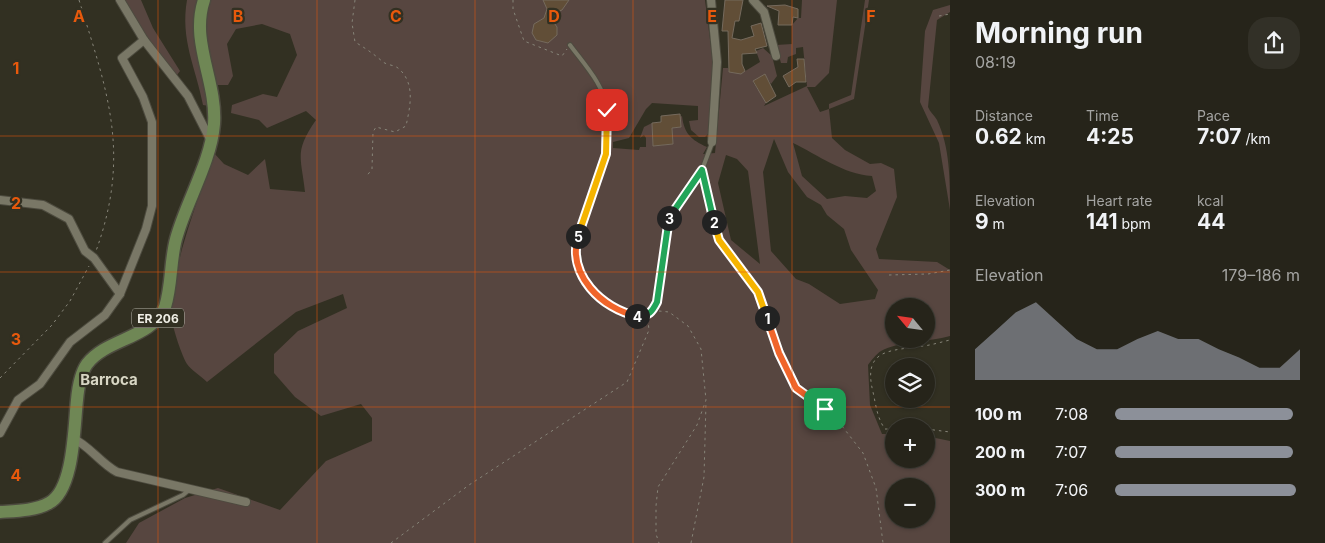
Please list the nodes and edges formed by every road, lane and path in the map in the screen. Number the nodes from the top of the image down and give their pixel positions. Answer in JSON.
{"nodes":[{"id":1,"x":79,"y":0,"type":"edge"},
{"id":2,"x":120,"y":0,"type":"edge"},
{"id":3,"x":204,"y":0,"type":"edge"},
{"id":4,"x":355,"y":0,"type":"edge"},
{"id":5,"x":513,"y":0,"type":"edge"},
{"id":6,"x":710,"y":0,"type":"edge"},
{"id":7,"x":753,"y":0,"type":"edge"},
{"id":8,"x":950,"y":14,"type":"edge"},
{"id":9,"x":938,"y":16,"type":"dead end"},
{"id":10,"x":144,"y":40,"type":"junction"},
{"id":11,"x":570,"y":45,"type":"joint"},
{"id":12,"x":776,"y":56,"type":"dead end"},
{"id":13,"x":211,"y":141,"type":"junction"},
{"id":14,"x":712,"y":142,"type":"joint"},
{"id":15,"x":702,"y":170,"type":"junction"},
{"id":16,"x":366,"y":176,"type":"dead end"},
{"id":17,"x":0,"y":200,"type":"edge"},
{"id":18,"x":94,"y":258,"type":"junction"},
{"id":19,"x":949,"y":271,"type":"edge"},
{"id":20,"x":889,"y":275,"type":"dead end"},
{"id":21,"x":950,"y":275,"type":"edge"},
{"id":22,"x":120,"y":294,"type":"junction"},
{"id":23,"x":653,"y":311,"type":"junction"},
{"id":24,"x":647,"y":316,"type":"junction"},
{"id":25,"x":950,"y":340,"type":"edge"},
{"id":26,"x":0,"y":378,"type":"edge"},
{"id":27,"x":706,"y":400,"type":"junction"},
{"id":28,"x":885,"y":429,"type":"edge"},
{"id":29,"x":935,"y":431,"type":"edge"},
{"id":30,"x":950,"y":432,"type":"edge"},
{"id":31,"x":0,"y":433,"type":"edge"},
{"id":32,"x":72,"y":438,"type":"junction"},
{"id":33,"x":191,"y":488,"type":"junction"},
{"id":34,"x":246,"y":502,"type":"dead end"},
{"id":35,"x":0,"y":512,"type":"edge"},
{"id":36,"x":105,"y":543,"type":"edge"},
{"id":37,"x":391,"y":543,"type":"edge"},
{"id":38,"x":660,"y":543,"type":"edge"},
{"id":39,"x":691,"y":543,"type":"edge"},
{"id":40,"x":883,"y":543,"type":"edge"}],
"edges":[{"from":1,"to":18,"type":"path"},
{"from":2,"to":10,"type":"street"},
{"from":3,"to":13,"type":"main road","number":"ER 206"},
{"from":4,"to":16,"type":"path"},
{"from":5,"to":11,"type":"path"},
{"from":6,"to":14,"type":"street"},
{"from":7,"to":12,"type":"street"},
{"from":8,"to":9,"type":"path"},
{"from":10,"to":13,"type":"street"},
{"from":10,"to":22,"type":"street"},
{"from":11,"to":24,"type":"lane"},
{"from":13,"to":32,"type":"main road","number":"ER 206"},
{"from":14,"to":15,"type":"lane"},
{"from":15,"to":23,"type":"lane"},
{"from":15,"to":40,"type":"path"},
{"from":17,"to":18,"type":"street"},
{"from":18,"to":22,"type":"street"},
{"from":18,"to":26,"type":"path"},
{"from":19,"to":20,"type":"path"},
{"from":19,"to":21,"type":"path"},
{"from":22,"to":31,"type":"street"},
{"from":23,"to":24,"type":"lane"},
{"from":23,"to":27,"type":"path"},
{"from":24,"to":37,"type":"path"},
{"from":25,"to":28,"type":"path"},
{"from":27,"to":38,"type":"path"},
{"from":27,"to":39,"type":"path"},
{"from":29,"to":30,"type":"path"},
{"from":32,"to":33,"type":"street"},
{"from":32,"to":35,"type":"main road","number":"ER 206"},
{"from":33,"to":34,"type":"street"},
{"from":33,"to":36,"type":"lane"}]}
